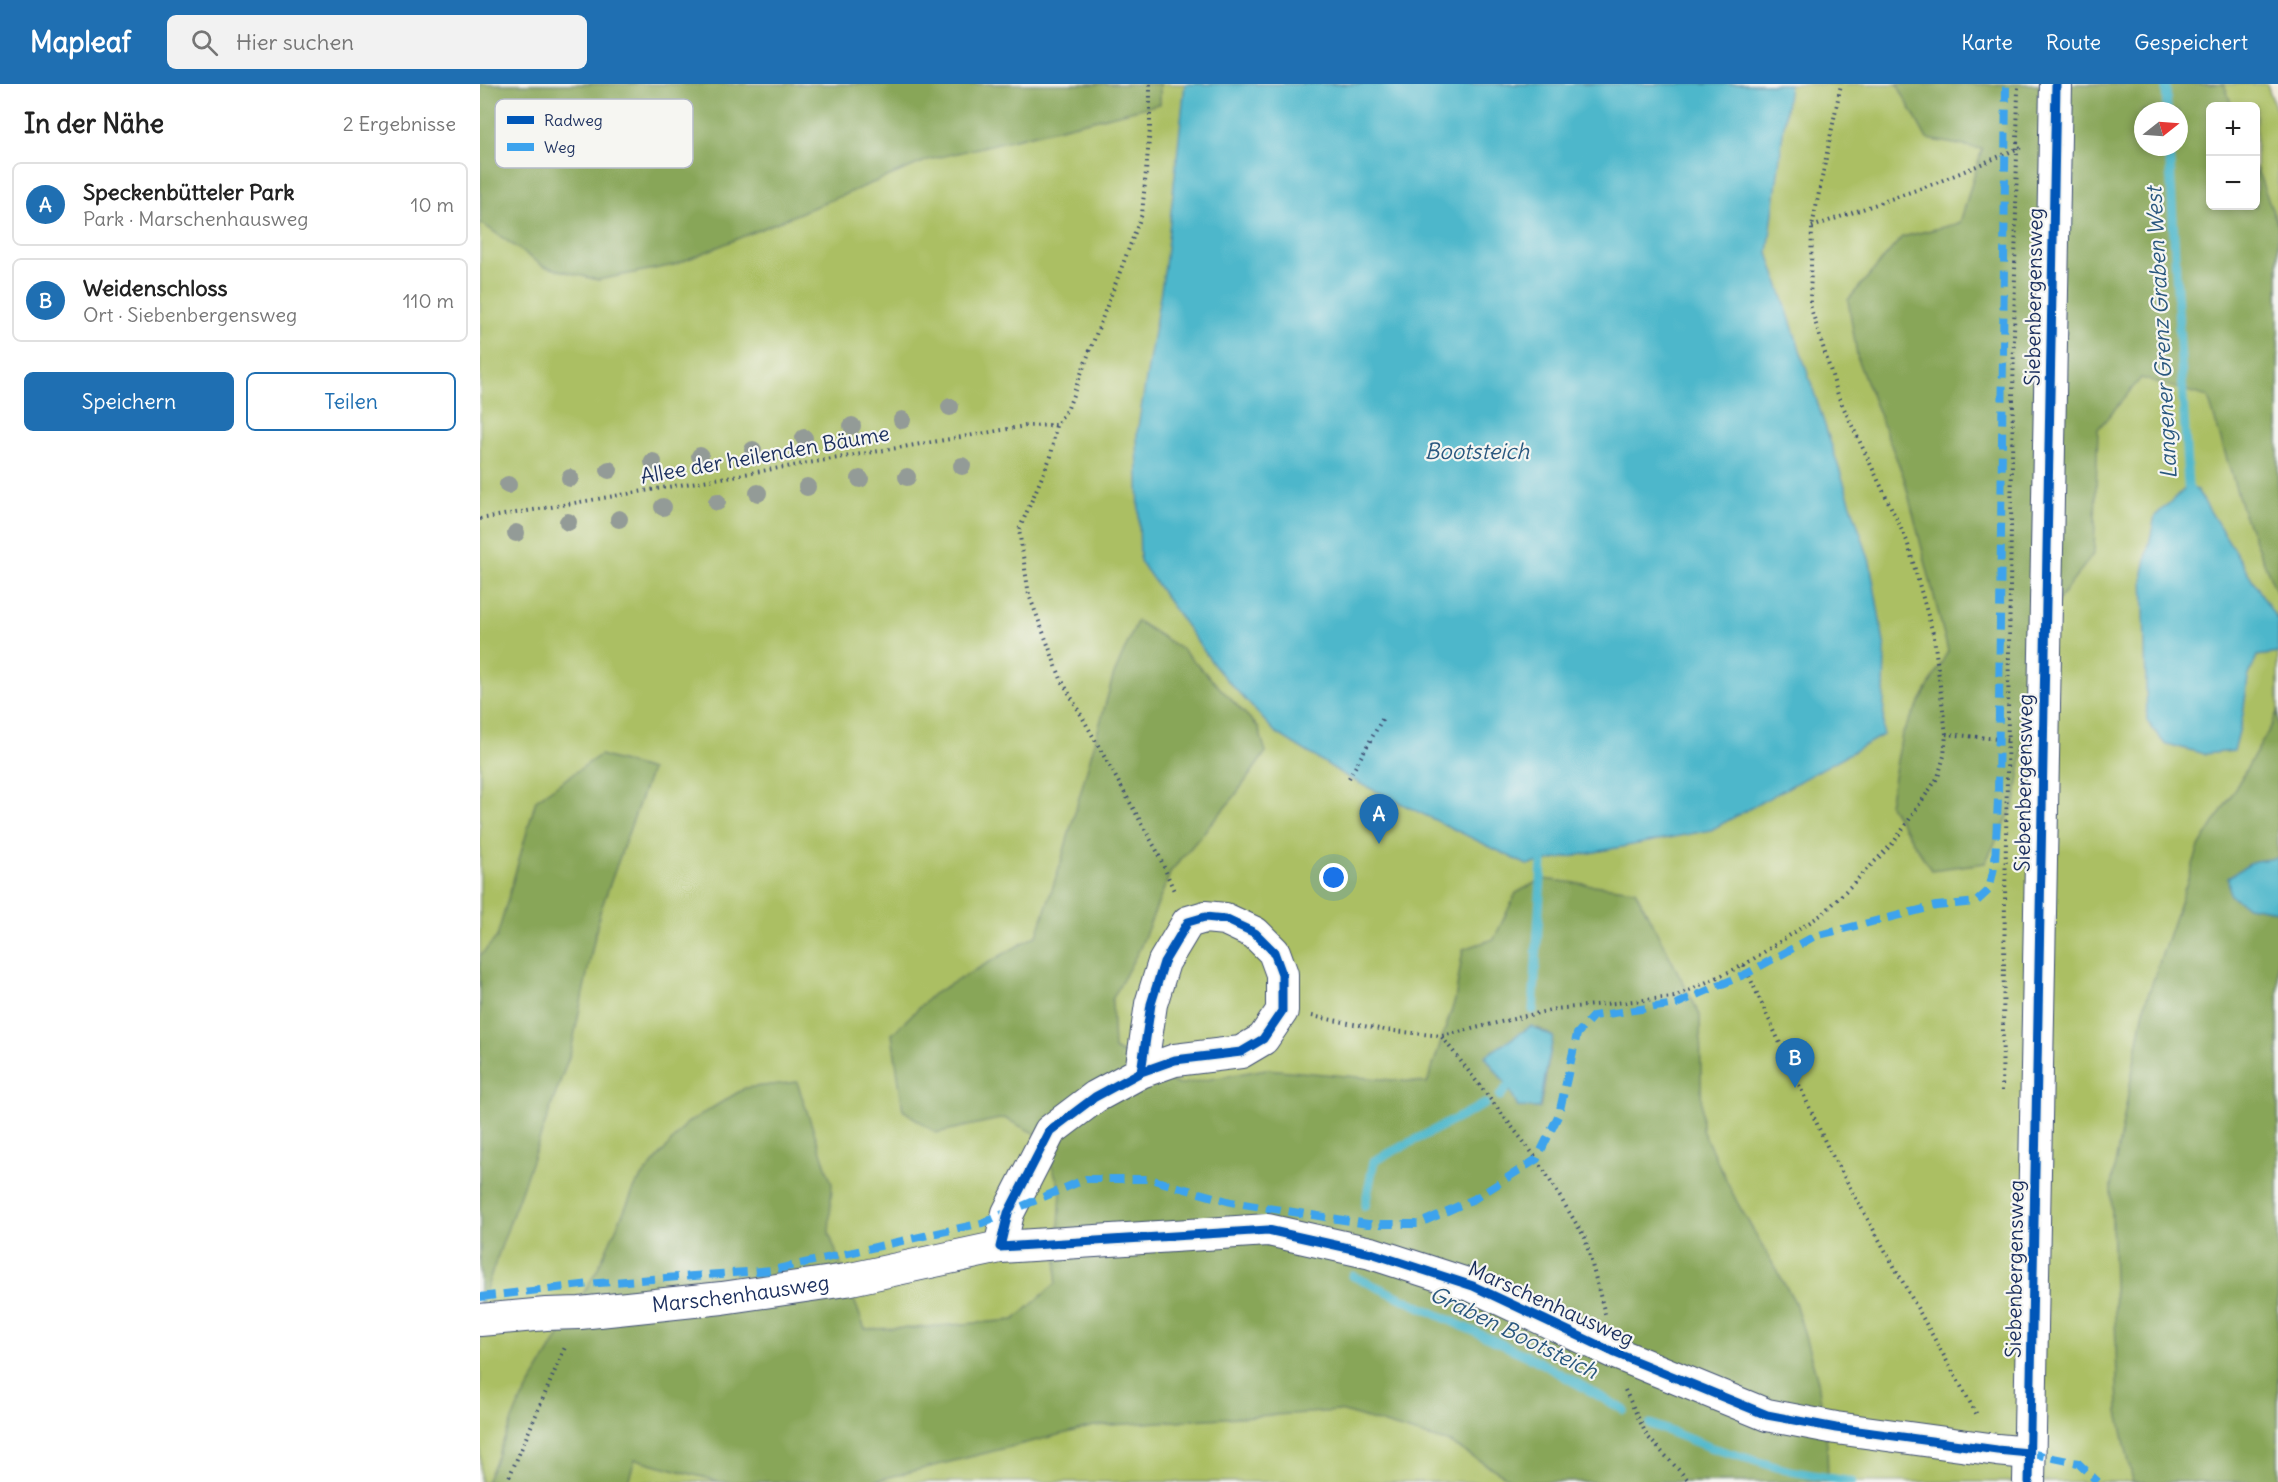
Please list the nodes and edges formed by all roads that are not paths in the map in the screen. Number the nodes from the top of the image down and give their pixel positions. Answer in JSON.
{"nodes":[{"id":1,"x":2056,"y":84,"type":"edge"},
{"id":2,"x":1141,"y":1072,"type":"junction"},
{"id":3,"x":1000,"y":1247,"type":"junction"},
{"id":4,"x":480,"y":1320,"type":"edge"},
{"id":5,"x":2029,"y":1467,"type":"edge"}],
"edges":[{"from":1,"to":5,"type":"street","name":"Siebenbergensweg"},
{"from":2,"to":2,"type":"street"},
{"from":2,"to":3,"type":"street"},
{"from":3,"to":4,"type":"street","name":"Marschenhausweg"},
{"from":3,"to":5,"type":"street","name":"Marschenhausweg"}]}
